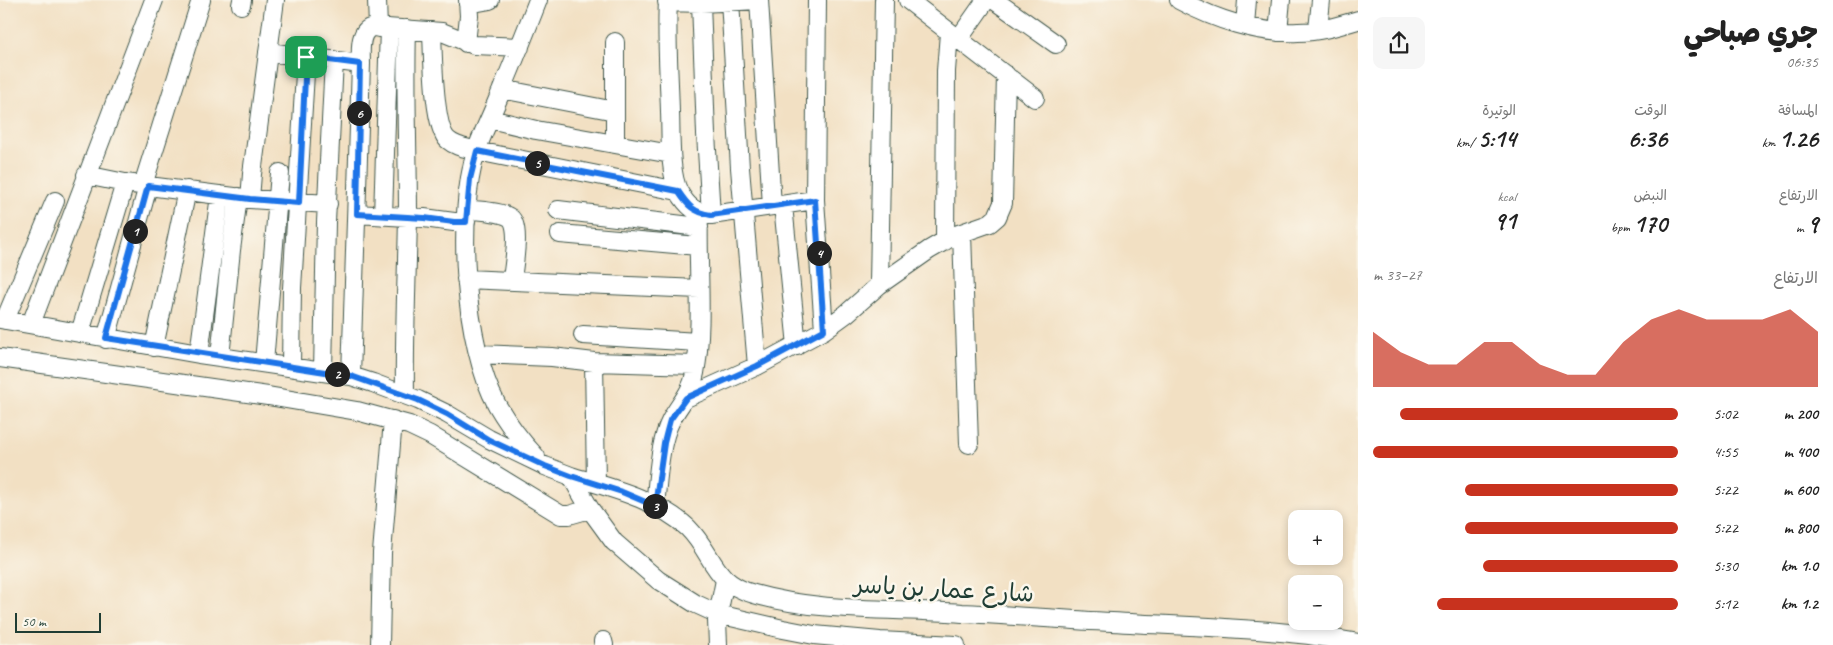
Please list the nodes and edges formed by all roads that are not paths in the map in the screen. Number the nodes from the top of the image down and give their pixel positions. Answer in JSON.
{"nodes":[{"id":1,"x":154,"y":0,"type":"edge"},
{"id":2,"x":200,"y":0,"type":"edge"},
{"id":3,"x":276,"y":0,"type":"edge"},
{"id":4,"x":376,"y":0,"type":"edge"},
{"id":5,"x":490,"y":0,"type":"edge"},
{"id":6,"x":538,"y":0,"type":"edge"},
{"id":7,"x":759,"y":0,"type":"edge"},
{"id":8,"x":817,"y":0,"type":"edge"},
{"id":9,"x":884,"y":0,"type":"edge"},
{"id":10,"x":908,"y":0,"type":"edge"},
{"id":11,"x":986,"y":0,"type":"edge"},
{"id":12,"x":994,"y":0,"type":"edge"},
{"id":13,"x":1247,"y":0,"type":"edge"},
{"id":14,"x":1282,"y":0,"type":"edge"},
{"id":15,"x":1321,"y":0,"type":"edge"},
{"id":16,"x":668,"y":1,"type":"edge"},
{"id":17,"x":730,"y":1,"type":"edge"},
{"id":18,"x":468,"y":2,"type":"edge"},
{"id":19,"x":1186,"y":2,"type":"edge"},
{"id":20,"x":700,"y":3,"type":"junction"},
{"id":21,"x":1214,"y":8,"type":"edge"},
{"id":22,"x":1358,"y":20,"type":"edge"},
{"id":23,"x":1244,"y":26,"type":"junction"},
{"id":24,"x":383,"y":28,"type":"junction"},
{"id":25,"x":407,"y":29,"type":"junction"},
{"id":26,"x":1318,"y":30,"type":"junction"},
{"id":27,"x":432,"y":31,"type":"junction"},
{"id":28,"x":1278,"y":32,"type":"junction"},
{"id":29,"x":953,"y":36,"type":"junction"},
{"id":30,"x":614,"y":42,"type":"dead end"},
{"id":31,"x":466,"y":43,"type":"junction"},
{"id":32,"x":1056,"y":44,"type":"dead end"},
{"id":33,"x":520,"y":47,"type":"junction"},
{"id":34,"x":268,"y":52,"type":"junction"},
{"id":35,"x":306,"y":57,"type":"junction"},
{"id":36,"x":334,"y":60,"type":"junction"},
{"id":37,"x":360,"y":64,"type":"junction"},
{"id":38,"x":1006,"y":76,"type":"junction"},
{"id":39,"x":502,"y":89,"type":"junction"},
{"id":40,"x":1035,"y":98,"type":"dead end"},
{"id":41,"x":615,"y":111,"type":"junction"},
{"id":42,"x":490,"y":119,"type":"junction"},
{"id":43,"x":615,"y":143,"type":"junction"},
{"id":44,"x":477,"y":151,"type":"junction"},
{"id":45,"x":672,"y":154,"type":"junction"},
{"id":46,"x":280,"y":173,"type":"dead end"},
{"id":47,"x":86,"y":175,"type":"junction"},
{"id":48,"x":125,"y":183,"type":"junction"},
{"id":49,"x":145,"y":185,"type":"junction"},
{"id":50,"x":187,"y":190,"type":"junction"},
{"id":51,"x":678,"y":191,"type":"junction"},
{"id":52,"x":220,"y":195,"type":"junction"},
{"id":53,"x":244,"y":198,"type":"junction"},
{"id":54,"x":815,"y":200,"type":"junction"},
{"id":55,"x":54,"y":201,"type":"dead end"},
{"id":56,"x":277,"y":202,"type":"junction"},
{"id":57,"x":299,"y":203,"type":"junction"},
{"id":58,"x":328,"y":204,"type":"junction"},
{"id":59,"x":778,"y":206,"type":"junction"},
{"id":60,"x":558,"y":210,"type":"dead end"},
{"id":61,"x":743,"y":211,"type":"junction"},
{"id":62,"x":357,"y":214,"type":"junction"},
{"id":63,"x":383,"y":216,"type":"junction"},
{"id":64,"x":467,"y":216,"type":"junction"},
{"id":65,"x":408,"y":217,"type":"junction"},
{"id":66,"x":703,"y":218,"type":"junction"},
{"id":67,"x":962,"y":233,"type":"junction"},
{"id":68,"x":560,"y":234,"type":"dead end"},
{"id":69,"x":945,"y":240,"type":"junction"},
{"id":70,"x":698,"y":246,"type":"junction"},
{"id":71,"x":466,"y":279,"type":"junction"},
{"id":72,"x":512,"y":280,"type":"junction"},
{"id":73,"x":879,"y":285,"type":"junction"},
{"id":74,"x":699,"y":289,"type":"junction"},
{"id":75,"x":2,"y":320,"type":"edge"},
{"id":76,"x":31,"y":324,"type":"junction"},
{"id":77,"x":824,"y":330,"type":"junction"},
{"id":78,"x":80,"y":334,"type":"junction"},
{"id":79,"x":583,"y":334,"type":"dead end"},
{"id":80,"x":106,"y":338,"type":"junction"},
{"id":81,"x":698,"y":342,"type":"junction"},
{"id":82,"x":797,"y":346,"type":"junction"},
{"id":83,"x":154,"y":347,"type":"junction"},
{"id":84,"x":199,"y":354,"type":"junction"},
{"id":85,"x":479,"y":354,"type":"junction"},
{"id":86,"x":0,"y":358,"type":"edge"},
{"id":87,"x":220,"y":358,"type":"junction"},
{"id":88,"x":594,"y":362,"type":"junction"},
{"id":89,"x":264,"y":363,"type":"junction"},
{"id":90,"x":696,"y":365,"type":"junction"},
{"id":91,"x":757,"y":366,"type":"junction"},
{"id":92,"x":291,"y":367,"type":"junction"},
{"id":93,"x":323,"y":372,"type":"junction"},
{"id":94,"x":351,"y":376,"type":"junction"},
{"id":95,"x":405,"y":395,"type":"junction"},
{"id":96,"x":686,"y":398,"type":"junction"},
{"id":97,"x":393,"y":420,"type":"junction"},
{"id":98,"x":968,"y":444,"type":"dead end"},
{"id":99,"x":545,"y":466,"type":"junction"},
{"id":100,"x":571,"y":476,"type":"junction"},
{"id":101,"x":596,"y":484,"type":"junction"},
{"id":102,"x":655,"y":506,"type":"junction"},
{"id":103,"x":590,"y":509,"type":"junction"},
{"id":104,"x":721,"y":599,"type":"junction"},
{"id":105,"x":1358,"y":643,"type":"edge"},
{"id":106,"x":380,"y":645,"type":"edge"},
{"id":107,"x":718,"y":645,"type":"edge"},
{"id":108,"x":956,"y":645,"type":"edge"}],
"edges":[{"from":1,"to":47,"type":"street"},
{"from":2,"to":49,"type":"street"},
{"from":3,"to":34,"type":"street"},
{"from":4,"to":24,"type":"street"},
{"from":5,"to":18,"type":"street"},
{"from":6,"to":33,"type":"street"},
{"from":7,"to":17,"type":"street"},
{"from":7,"to":59,"type":"street"},
{"from":8,"to":54,"type":"street"},
{"from":9,"to":73,"type":"street"},
{"from":10,"to":29,"type":"street"},
{"from":11,"to":29,"type":"street"},
{"from":12,"to":32,"type":"street"},
{"from":13,"to":23,"type":"street"},
{"from":14,"to":28,"type":"street"},
{"from":15,"to":26,"type":"street"},
{"from":16,"to":20,"type":"street"},
{"from":16,"to":45,"type":"street"},
{"from":17,"to":20,"type":"street"},
{"from":17,"to":61,"type":"street"},
{"from":18,"to":31,"type":"street"},
{"from":19,"to":21,"type":"street"},
{"from":20,"to":66,"type":"street"},
{"from":21,"to":23,"type":"street"},
{"from":22,"to":26,"type":"street"},
{"from":23,"to":28,"type":"street"},
{"from":24,"to":25,"type":"street"},
{"from":24,"to":37,"type":"street"},
{"from":24,"to":63,"type":"street"},
{"from":25,"to":27,"type":"street"},
{"from":25,"to":65,"type":"street"},
{"from":26,"to":28,"type":"street"},
{"from":27,"to":31,"type":"street"},
{"from":27,"to":44,"type":"street"},
{"from":29,"to":38,"type":"street"},
{"from":29,"to":69,"type":"street"},
{"from":30,"to":41,"type":"street"},
{"from":31,"to":33,"type":"street"},
{"from":33,"to":39,"type":"street"},
{"from":34,"to":35,"type":"street"},
{"from":34,"to":53,"type":"street"},
{"from":35,"to":36,"type":"street"},
{"from":35,"to":57,"type":"street"},
{"from":36,"to":37,"type":"street"},
{"from":36,"to":58,"type":"street"},
{"from":37,"to":62,"type":"street"},
{"from":38,"to":40,"type":"street"},
{"from":38,"to":67,"type":"street"},
{"from":39,"to":41,"type":"street"},
{"from":39,"to":42,"type":"street"},
{"from":41,"to":43,"type":"street"},
{"from":42,"to":43,"type":"street"},
{"from":42,"to":44,"type":"street"},
{"from":43,"to":45,"type":"street"},
{"from":44,"to":51,"type":"street"},
{"from":44,"to":64,"type":"street"},
{"from":45,"to":51,"type":"street"},
{"from":46,"to":56,"type":"street"},
{"from":47,"to":48,"type":"street"},
{"from":47,"to":76,"type":"street"},
{"from":48,"to":49,"type":"street"},
{"from":48,"to":78,"type":"street"},
{"from":49,"to":50,"type":"street"},
{"from":49,"to":80,"type":"street"},
{"from":50,"to":52,"type":"street"},
{"from":50,"to":83,"type":"street"},
{"from":51,"to":66,"type":"street"},
{"from":52,"to":53,"type":"street"},
{"from":52,"to":84,"type":"street"},
{"from":53,"to":56,"type":"street"},
{"from":53,"to":87,"type":"street"},
{"from":54,"to":59,"type":"street"},
{"from":54,"to":77,"type":"street"},
{"from":55,"to":75,"type":"street"},
{"from":56,"to":57,"type":"street"},
{"from":56,"to":89,"type":"street"},
{"from":57,"to":58,"type":"street"},
{"from":57,"to":92,"type":"street"},
{"from":58,"to":93,"type":"street"},
{"from":59,"to":61,"type":"street"},
{"from":59,"to":82,"type":"street"},
{"from":60,"to":66,"type":"street"},
{"from":61,"to":66,"type":"street"},
{"from":61,"to":91,"type":"street"},
{"from":62,"to":63,"type":"street"},
{"from":62,"to":94,"type":"street"},
{"from":63,"to":65,"type":"street"},
{"from":64,"to":65,"type":"street"},
{"from":64,"to":71,"type":"street"},
{"from":64,"to":72,"type":"street"},
{"from":65,"to":95,"type":"street"},
{"from":66,"to":70,"type":"street"},
{"from":67,"to":69,"type":"street"},
{"from":67,"to":98,"type":"street"},
{"from":68,"to":70,"type":"street"},
{"from":69,"to":73,"type":"street"},
{"from":70,"to":74,"type":"street"},
{"from":71,"to":72,"type":"street"},
{"from":71,"to":85,"type":"street"},
{"from":72,"to":74,"type":"street"},
{"from":73,"to":77,"type":"street"},
{"from":74,"to":81,"type":"street"},
{"from":75,"to":76,"type":"street","name":"شارع عمار بن ياسر"},
{"from":76,"to":78,"type":"street","name":"شارع عمار بن ياسر"},
{"from":77,"to":82,"type":"street"},
{"from":78,"to":80,"type":"street","name":"شارع عمار بن ياسر"},
{"from":79,"to":81,"type":"street"},
{"from":80,"to":83,"type":"street","name":"شارع عمار بن ياسر"},
{"from":81,"to":90,"type":"street"},
{"from":82,"to":91,"type":"street"},
{"from":83,"to":84,"type":"street","name":"شارع عمار بن ياسر"},
{"from":84,"to":87,"type":"street","name":"شارع عمار بن ياسر"},
{"from":85,"to":88,"type":"street"},
{"from":85,"to":99,"type":"street"},
{"from":86,"to":97,"type":"street"},
{"from":87,"to":89,"type":"street","name":"شارع عمار بن ياسر"},
{"from":88,"to":90,"type":"street"},
{"from":88,"to":101,"type":"street"},
{"from":89,"to":92,"type":"street","name":"شارع عمار بن ياسر"},
{"from":90,"to":96,"type":"street"},
{"from":91,"to":96,"type":"street"},
{"from":92,"to":93,"type":"street","name":"شارع عمار بن ياسر"},
{"from":93,"to":94,"type":"street","name":"شارع عمار بن ياسر"},
{"from":94,"to":95,"type":"street","name":"شارع عمار بن ياسر"},
{"from":95,"to":99,"type":"street","name":"شارع عمار بن ياسر"},
{"from":96,"to":102,"type":"street"},
{"from":97,"to":103,"type":"street"},
{"from":97,"to":106,"type":"street"},
{"from":99,"to":100,"type":"street","name":"شارع عمار بن ياسر"},
{"from":100,"to":101,"type":"street","name":"شارع عمار بن ياسر"},
{"from":100,"to":103,"type":"street"},
{"from":101,"to":102,"type":"street","name":"شارع عمار بن ياسر"},
{"from":102,"to":104,"type":"street","name":"شارع عمار بن ياسر"},
{"from":103,"to":104,"type":"street"},
{"from":104,"to":105,"type":"street","name":"شارع عمار بن ياسر"},
{"from":104,"to":107,"type":"street"},
{"from":104,"to":108,"type":"street"}]}
